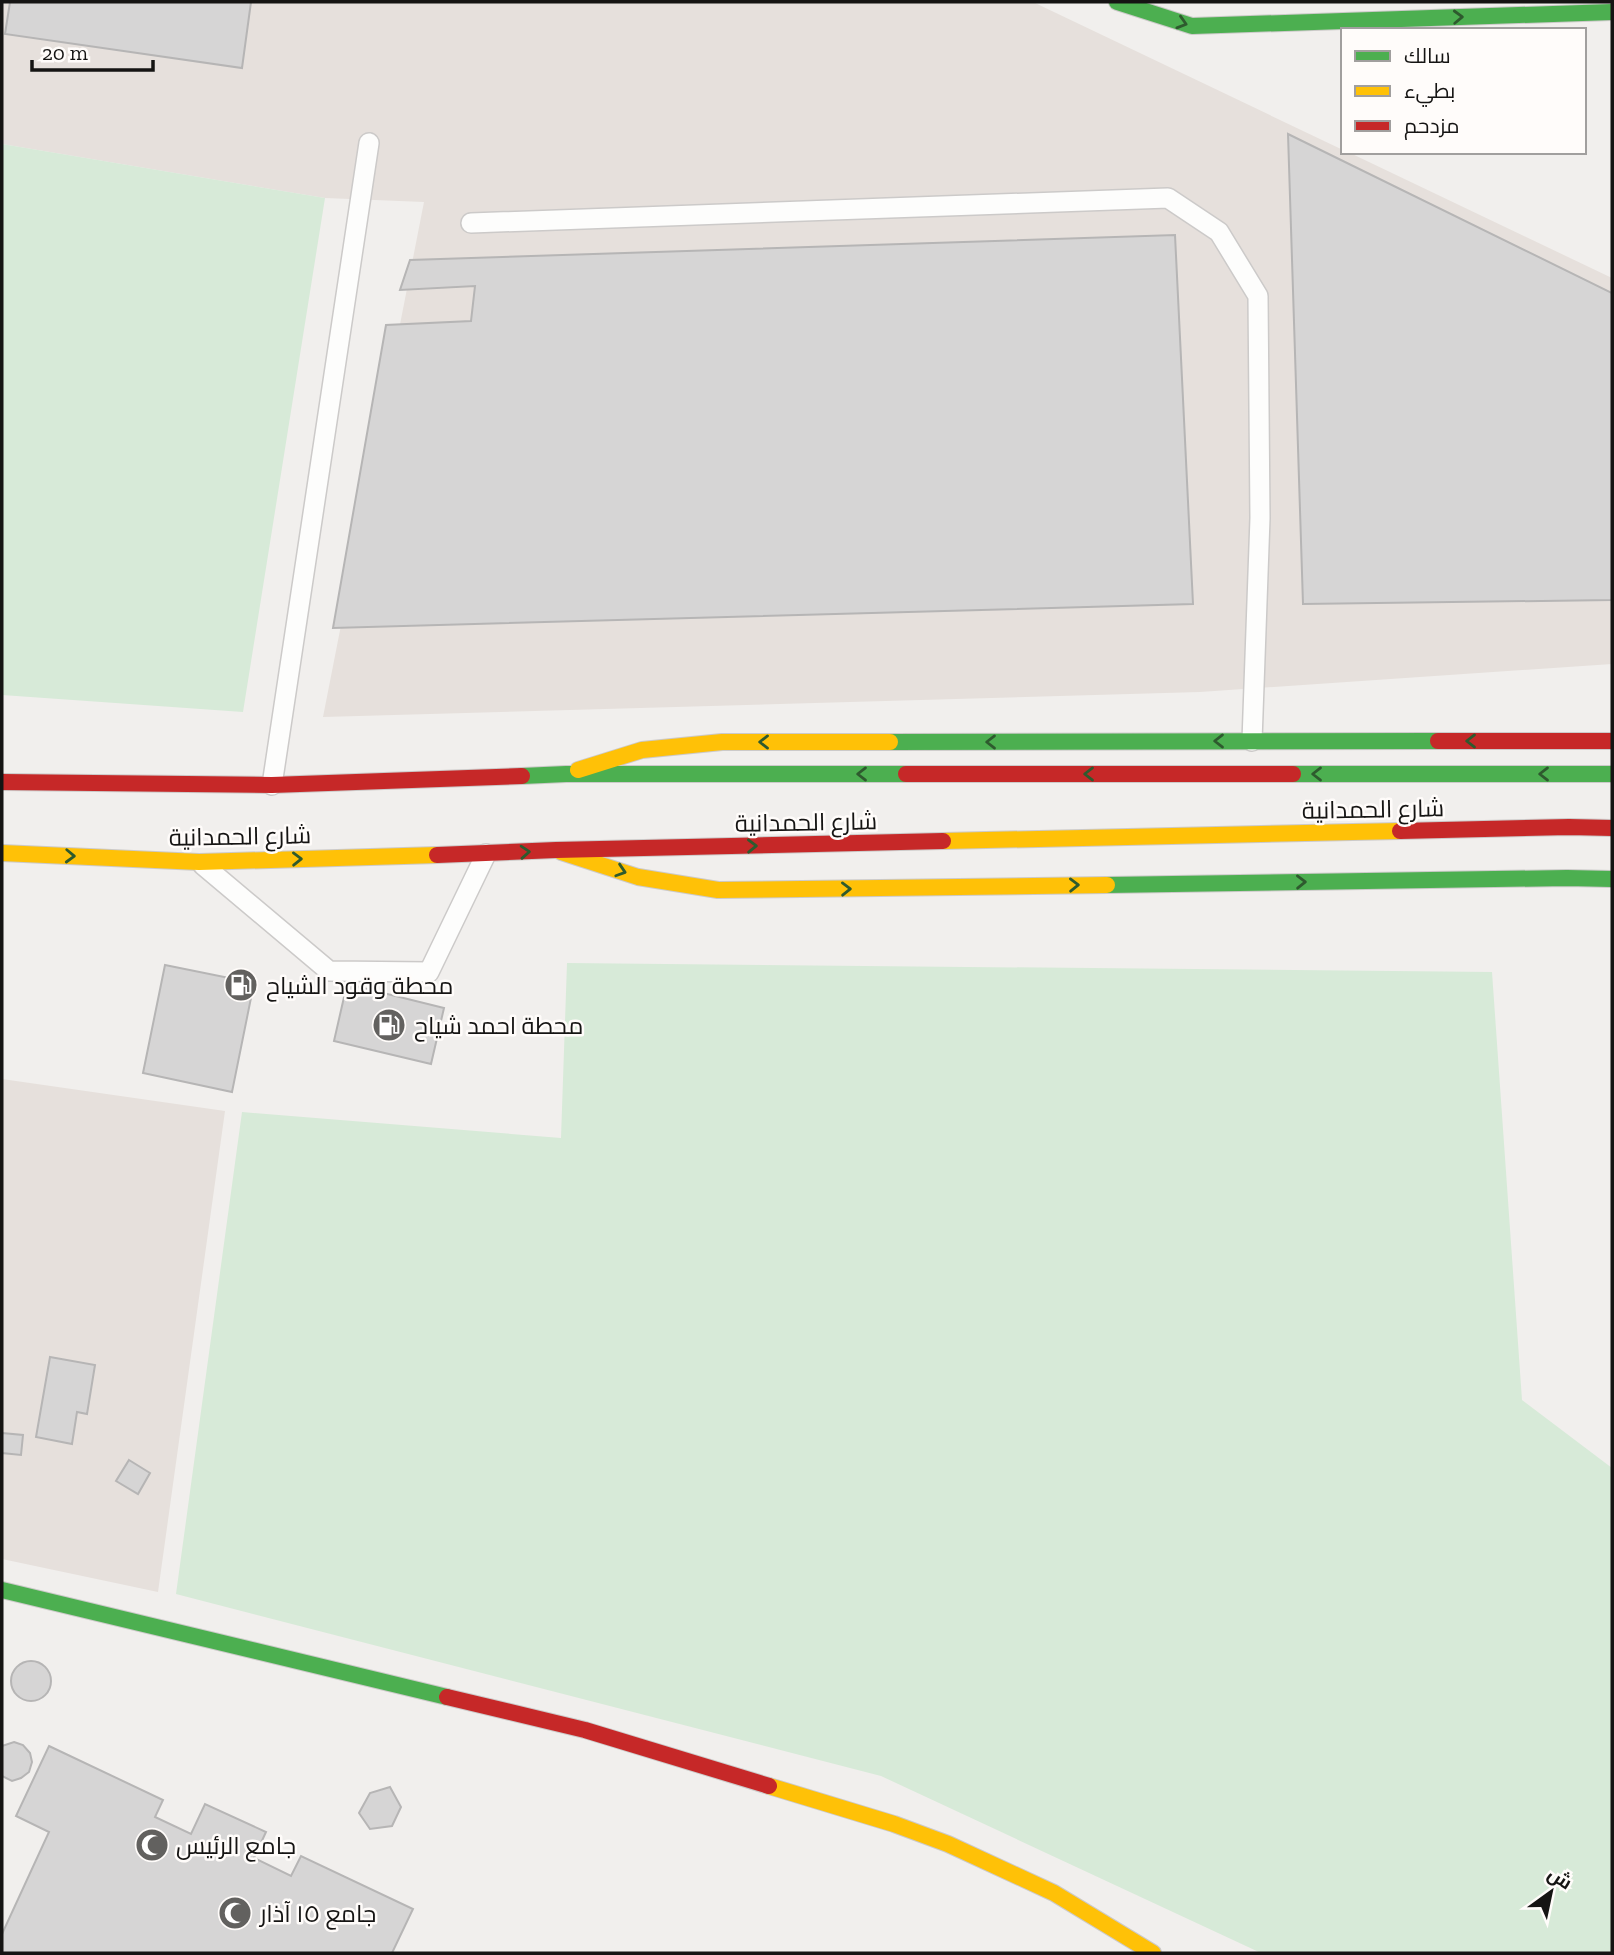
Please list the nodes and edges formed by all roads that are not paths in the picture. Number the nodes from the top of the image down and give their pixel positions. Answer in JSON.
{"nodes":[{"id":1,"x":1117,"y":2,"type":"edge"},
{"id":2,"x":1612,"y":12,"type":"edge"},
{"id":3,"x":369,"y":144,"type":"dead end"},
{"id":4,"x":471,"y":223,"type":"dead end"},
{"id":5,"x":1252,"y":741,"type":"junction"},
{"id":6,"x":1612,"y":741,"type":"edge"},
{"id":7,"x":1612,"y":774,"type":"edge"},
{"id":8,"x":566,"y":775,"type":"junction"},
{"id":9,"x":2,"y":782,"type":"edge"},
{"id":10,"x":272,"y":785,"type":"junction"},
{"id":11,"x":1612,"y":828,"type":"edge"},
{"id":12,"x":556,"y":850,"type":"junction"},
{"id":13,"x":2,"y":853,"type":"edge"},
{"id":14,"x":486,"y":854,"type":"junction"},
{"id":15,"x":199,"y":862,"type":"junction"},
{"id":16,"x":1612,"y":879,"type":"edge"},
{"id":17,"x":2,"y":1590,"type":"edge"},
{"id":18,"x":1153,"y":1953,"type":"edge"}],
"edges":[{"from":1,"to":2,"type":"main road","one_way":true},
{"from":3,"to":10,"type":"lane"},
{"from":4,"to":5,"type":"lane"},
{"from":6,"to":5,"type":"main road","one_way":true},
{"from":5,"to":8,"type":"main road","one_way":true},
{"from":7,"to":8,"type":"main road","name":"شارع الحمدانية","one_way":true},
{"from":8,"to":10,"type":"main road","name":"شارع الحمدانية"},
{"from":9,"to":10,"type":"main road","name":"شارع الحمدانية"},
{"from":12,"to":11,"type":"main road","name":"شارع الحمدانية","one_way":true},
{"from":14,"to":12,"type":"main road","name":"شارع الحمدانية","one_way":true},
{"from":12,"to":16,"type":"main road","one_way":true},
{"from":13,"to":15,"type":"main road","name":"شارع الحمدانية","one_way":true},
{"from":15,"to":14,"type":"main road","name":"شارع الحمدانية","one_way":true},
{"from":14,"to":15,"type":"lane"},
{"from":17,"to":18,"type":"main road"}]}
